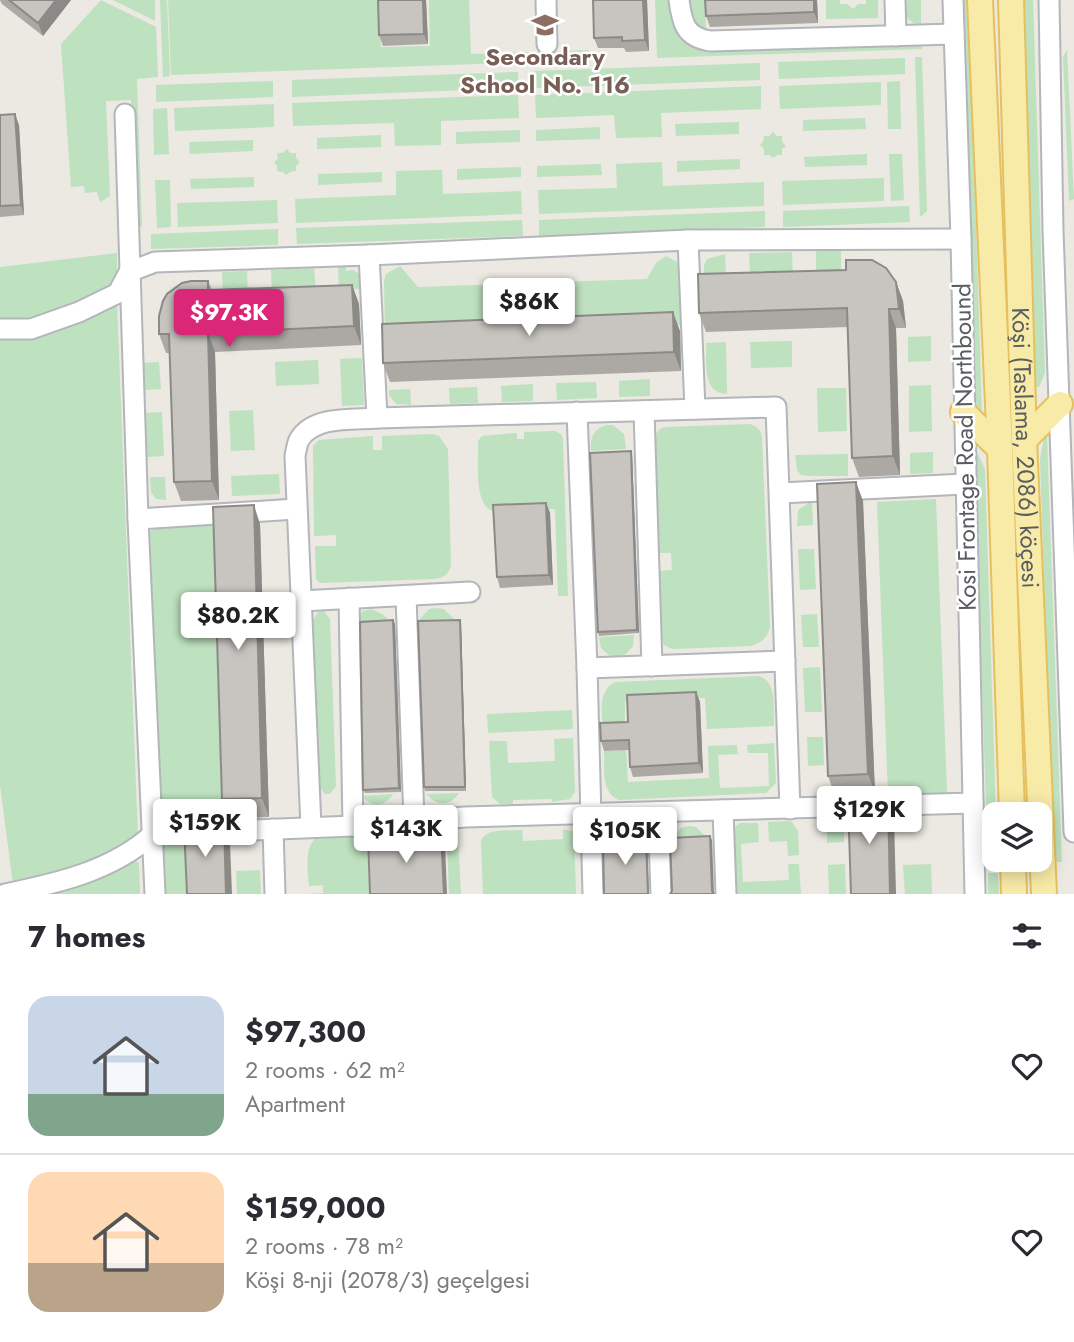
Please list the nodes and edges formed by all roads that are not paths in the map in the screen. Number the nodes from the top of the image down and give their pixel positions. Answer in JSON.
{"nodes":[{"id":1,"x":546,"y":0,"type":"edge"},
{"id":2,"x":679,"y":0,"type":"edge"},
{"id":3,"x":895,"y":0,"type":"edge"},
{"id":4,"x":953,"y":0,"type":"edge"},
{"id":5,"x":981,"y":0,"type":"edge"},
{"id":6,"x":1011,"y":0,"type":"edge"},
{"id":7,"x":1049,"y":0,"type":"edge"},
{"id":8,"x":954,"y":34,"type":"junction"},
{"id":9,"x":896,"y":36,"type":"junction"},
{"id":10,"x":547,"y":44,"type":"dead end"},
{"id":11,"x":125,"y":114,"type":"dead end"},
{"id":12,"x":961,"y":239,"type":"junction"},
{"id":13,"x":688,"y":240,"type":"junction"},
{"id":14,"x":369,"y":255,"type":"junction"},
{"id":15,"x":129,"y":272,"type":"junction"},
{"id":16,"x":0,"y":329,"type":"edge"},
{"id":17,"x":1060,"y":404,"type":"junction"},
{"id":18,"x":695,"y":409,"type":"junction"},
{"id":19,"x":644,"y":411,"type":"junction"},
{"id":20,"x":577,"y":412,"type":"junction"},
{"id":21,"x":963,"y":412,"type":"junction"},
{"id":22,"x":377,"y":418,"type":"junction"},
{"id":23,"x":1024,"y":440,"type":"junction"},
{"id":24,"x":1000,"y":449,"type":"junction"},
{"id":25,"x":965,"y":484,"type":"junction"},
{"id":26,"x":780,"y":493,"type":"junction"},
{"id":27,"x":296,"y":509,"type":"junction"},
{"id":28,"x":138,"y":519,"type":"junction"},
{"id":29,"x":470,"y":592,"type":"dead end"},
{"id":30,"x":406,"y":596,"type":"junction"},
{"id":31,"x":349,"y":598,"type":"junction"},
{"id":32,"x":301,"y":601,"type":"junction"},
{"id":33,"x":785,"y":661,"type":"junction"},
{"id":34,"x":652,"y":666,"type":"junction"},
{"id":35,"x":587,"y":668,"type":"junction"},
{"id":36,"x":1073,"y":797,"type":"edge"},
{"id":37,"x":1012,"y":802,"type":"edge"},
{"id":38,"x":973,"y":803,"type":"junction"},
{"id":39,"x":790,"y":809,"type":"junction"},
{"id":40,"x":723,"y":810,"type":"junction"},
{"id":41,"x":658,"y":812,"type":"junction"},
{"id":42,"x":591,"y":814,"type":"junction"},
{"id":43,"x":414,"y":820,"type":"junction"},
{"id":44,"x":353,"y":825,"type":"junction"},
{"id":45,"x":311,"y":827,"type":"junction"},
{"id":46,"x":273,"y":829,"type":"junction"},
{"id":47,"x":1074,"y":832,"type":"edge"},
{"id":48,"x":153,"y":834,"type":"junction"},
{"id":49,"x":1013,"y":872,"type":"edge"},
{"id":50,"x":5,"y":894,"type":"edge"},
{"id":51,"x":155,"y":894,"type":"edge"},
{"id":52,"x":275,"y":894,"type":"edge"},
{"id":53,"x":593,"y":894,"type":"edge"},
{"id":54,"x":661,"y":894,"type":"edge"},
{"id":55,"x":726,"y":894,"type":"edge"},
{"id":56,"x":975,"y":894,"type":"edge"},
{"id":57,"x":1014,"y":894,"type":"edge"},
{"id":58,"x":1044,"y":894,"type":"edge"}],
"edges":[{"from":1,"to":10,"type":"street"},
{"from":2,"to":9,"type":"street"},
{"from":3,"to":9,"type":"street"},
{"from":4,"to":8,"type":"street","name":"Kosi Frontage Road Northbound"},
{"from":5,"to":24,"type":"main road","name":"Köşi (Taslama, 2086) köçesi"},
{"from":6,"to":23,"type":"main road","name":"Köşi (Taslama, 2086) köçesi"},
{"from":7,"to":17,"type":"street"},
{"from":8,"to":9,"type":"street"},
{"from":8,"to":12,"type":"street","name":"Kosi Frontage Road Northbound"},
{"from":11,"to":15,"type":"street"},
{"from":12,"to":13,"type":"street"},
{"from":12,"to":21,"type":"street","name":"Kosi Frontage Road Northbound"},
{"from":13,"to":14,"type":"street"},
{"from":13,"to":18,"type":"street"},
{"from":14,"to":15,"type":"street"},
{"from":14,"to":22,"type":"street"},
{"from":15,"to":16,"type":"street"},
{"from":15,"to":28,"type":"street"},
{"from":17,"to":23,"type":"main road"},
{"from":17,"to":36,"type":"street"},
{"from":18,"to":19,"type":"street"},
{"from":18,"to":26,"type":"street"},
{"from":19,"to":20,"type":"street"},
{"from":19,"to":34,"type":"street"},
{"from":20,"to":22,"type":"street"},
{"from":20,"to":35,"type":"street"},
{"from":21,"to":24,"type":"main road"},
{"from":21,"to":25,"type":"street","name":"Kosi Frontage Road Northbound"},
{"from":22,"to":27,"type":"street"},
{"from":23,"to":58,"type":"main road","name":"Köşi (Taslama, 2086) köçesi"},
{"from":24,"to":37,"type":"main road","name":"Köşi (Taslama, 2086) köçesi"},
{"from":25,"to":26,"type":"street"},
{"from":25,"to":38,"type":"street","name":"Kosi Frontage Road Northbound"},
{"from":26,"to":33,"type":"street"},
{"from":27,"to":28,"type":"street"},
{"from":27,"to":32,"type":"street"},
{"from":28,"to":48,"type":"street"},
{"from":29,"to":30,"type":"street"},
{"from":30,"to":31,"type":"street"},
{"from":30,"to":43,"type":"street"},
{"from":31,"to":32,"type":"street"},
{"from":31,"to":44,"type":"street"},
{"from":32,"to":45,"type":"street"},
{"from":33,"to":34,"type":"street"},
{"from":33,"to":39,"type":"street"},
{"from":34,"to":35,"type":"street"},
{"from":35,"to":42,"type":"street"},
{"from":36,"to":47,"type":"street"},
{"from":38,"to":39,"type":"street"},
{"from":38,"to":56,"type":"street","name":"Kosi Frontage Road Northbound"},
{"from":39,"to":40,"type":"street"},
{"from":40,"to":41,"type":"street"},
{"from":40,"to":55,"type":"street"},
{"from":41,"to":42,"type":"street"},
{"from":41,"to":54,"type":"street"},
{"from":42,"to":43,"type":"street"},
{"from":42,"to":53,"type":"street"},
{"from":43,"to":44,"type":"street"},
{"from":44,"to":45,"type":"street"},
{"from":45,"to":46,"type":"street"},
{"from":46,"to":48,"type":"street"},
{"from":46,"to":52,"type":"street"},
{"from":48,"to":50,"type":"street"},
{"from":48,"to":51,"type":"street"},
{"from":49,"to":57,"type":"main road"}]}
